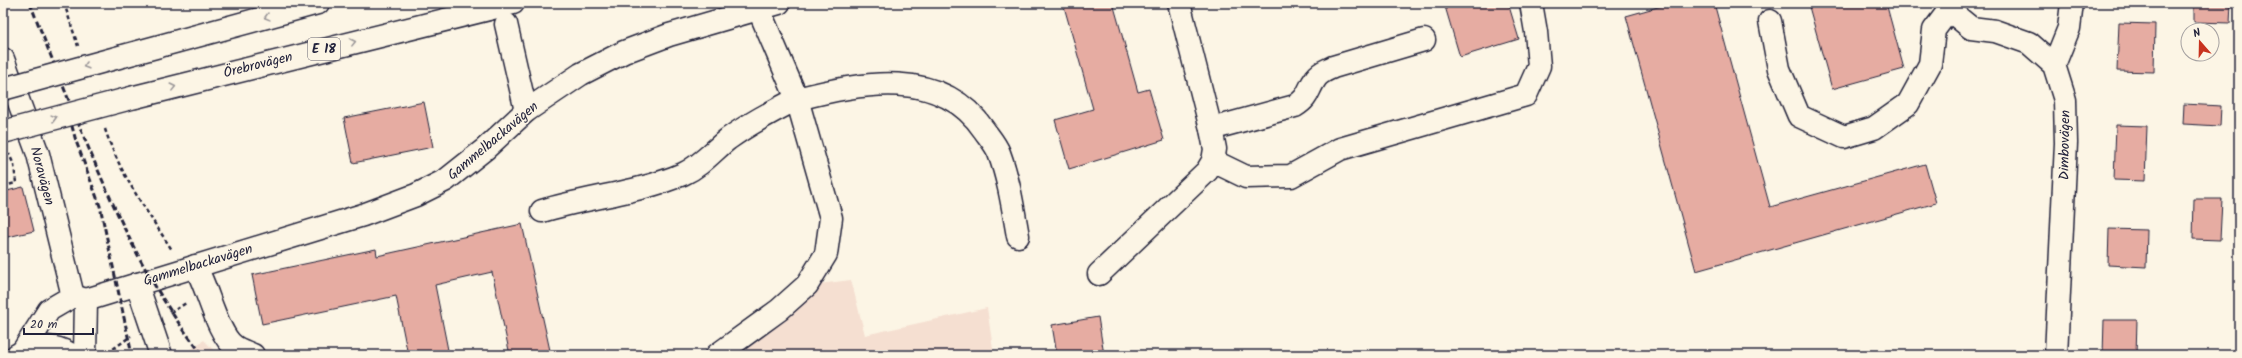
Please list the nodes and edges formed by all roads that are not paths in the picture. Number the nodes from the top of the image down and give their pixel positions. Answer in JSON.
{"nodes":[{"id":1,"x":318,"y":3,"type":"edge"},
{"id":2,"x":513,"y":3,"type":"edge"},
{"id":3,"x":1179,"y":3,"type":"edge"},
{"id":4,"x":1531,"y":3,"type":"edge"},
{"id":5,"x":2072,"y":3,"type":"edge"},
{"id":6,"x":769,"y":6,"type":"edge"},
{"id":7,"x":1948,"y":6,"type":"edge"},
{"id":8,"x":1770,"y":21,"type":"dead end"},
{"id":9,"x":506,"y":24,"type":"dead end"},
{"id":10,"x":1424,"y":40,"type":"dead end"},
{"id":11,"x":3,"y":59,"type":"edge"},
{"id":12,"x":2054,"y":65,"type":"junction"},
{"id":13,"x":3,"y":89,"type":"edge"},
{"id":14,"x":796,"y":99,"type":"junction"},
{"id":15,"x":526,"y":111,"type":"junction"},
{"id":16,"x":1211,"y":129,"type":"junction"},
{"id":17,"x":3,"y":132,"type":"edge"},
{"id":18,"x":1214,"y":161,"type":"junction"},
{"id":19,"x":542,"y":211,"type":"dead end"},
{"id":20,"x":1018,"y":236,"type":"dead end"},
{"id":21,"x":189,"y":267,"type":"junction"},
{"id":22,"x":1099,"y":274,"type":"dead end"},
{"id":23,"x":137,"y":284,"type":"junction"},
{"id":24,"x":80,"y":298,"type":"junction"},
{"id":25,"x":20,"y":353,"type":"edge"},
{"id":26,"x":72,"y":355,"type":"edge"},
{"id":27,"x":85,"y":355,"type":"edge"},
{"id":28,"x":161,"y":355,"type":"edge"},
{"id":29,"x":253,"y":355,"type":"edge"},
{"id":30,"x":717,"y":355,"type":"edge"},
{"id":31,"x":2056,"y":355,"type":"edge"}],
"edges":[{"from":1,"to":13,"type":"main road","one_way":true,"bridge":true},
{"from":17,"to":2,"type":"main road","name":"Örebrovägen","number":"E 18","one_way":true,"bridge":true},
{"from":3,"to":16,"type":"main road"},
{"from":4,"to":18,"type":"main road"},
{"from":5,"to":12,"type":"main road"},
{"from":6,"to":14,"type":"main road"},
{"from":6,"to":15,"type":"main road","name":"Gammelbackavägen"},
{"from":7,"to":8,"type":"main road"},
{"from":7,"to":12,"type":"main road"},
{"from":9,"to":15,"type":"main road"},
{"from":10,"to":16,"type":"main road"},
{"from":11,"to":24,"type":"main road","name":"Noravägen"},
{"from":12,"to":31,"type":"main road","name":"Dimbovägen"},
{"from":14,"to":19,"type":"main road"},
{"from":14,"to":20,"type":"main road"},
{"from":14,"to":30,"type":"main road"},
{"from":15,"to":21,"type":"main road","name":"Gammelbackavägen"},
{"from":16,"to":18,"type":"main road"},
{"from":18,"to":22,"type":"main road"},
{"from":21,"to":23,"type":"main road","name":"Gammelbackavägen"},
{"from":21,"to":29,"type":"main road"},
{"from":23,"to":24,"type":"main road","name":"Gammelbackavägen"},
{"from":23,"to":28,"type":"main road"},
{"from":24,"to":25,"type":"main road"},
{"from":24,"to":27,"type":"main road","name":"Noravägen"},
{"from":25,"to":26,"type":"main road"}]}
